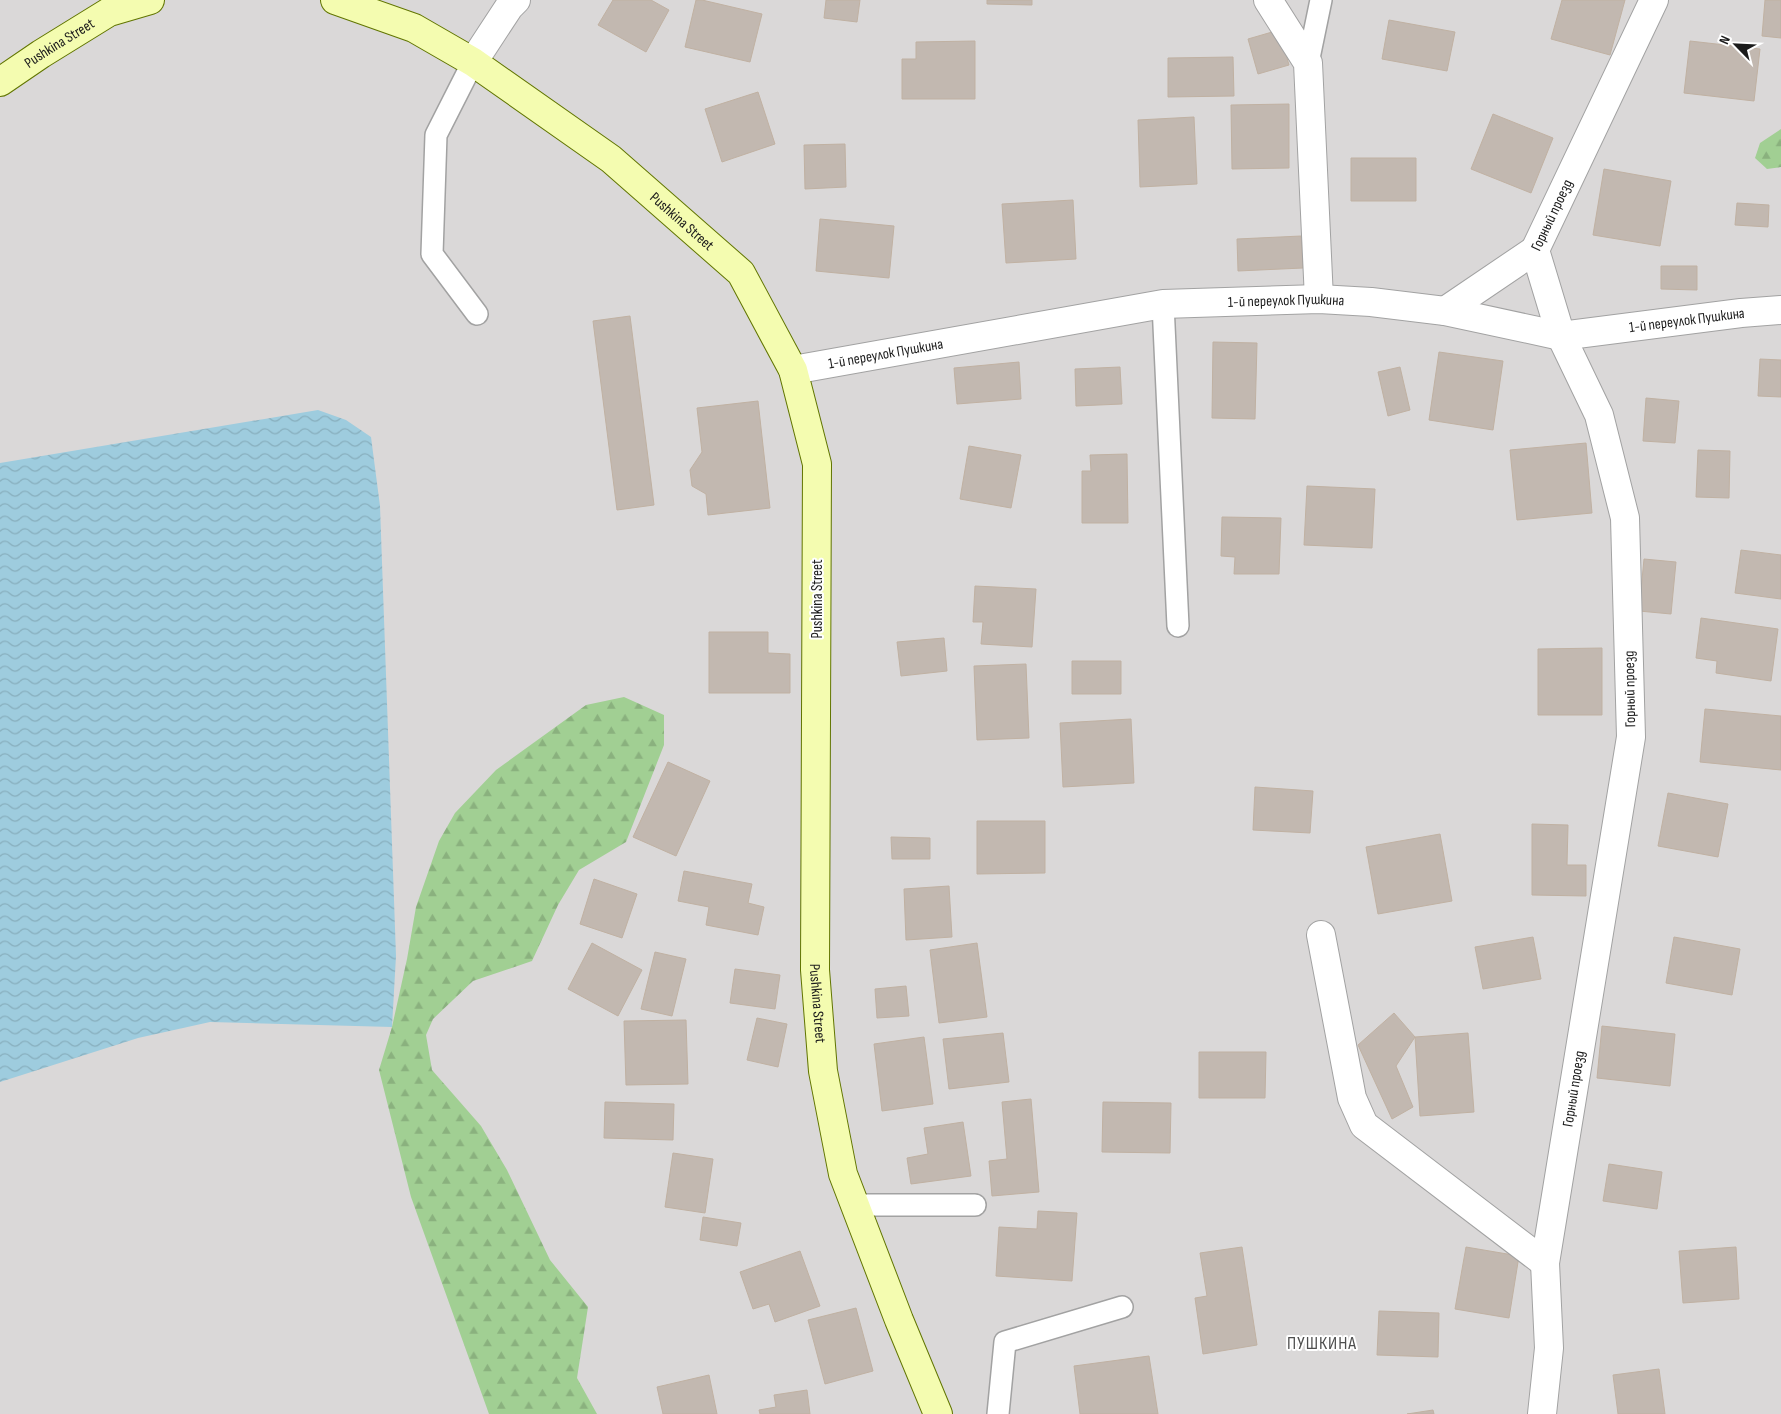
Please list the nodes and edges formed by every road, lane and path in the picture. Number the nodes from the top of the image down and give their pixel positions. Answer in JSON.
{"nodes":[{"id":1,"x":150,"y":0,"type":"edge"},
{"id":2,"x":334,"y":0,"type":"edge"},
{"id":3,"x":516,"y":0,"type":"edge"},
{"id":4,"x":1268,"y":0,"type":"edge"},
{"id":5,"x":1322,"y":0,"type":"edge"},
{"id":6,"x":1654,"y":0,"type":"edge"},
{"id":7,"x":111,"y":6,"type":"edge"},
{"id":8,"x":473,"y":62,"type":"junction"},
{"id":9,"x":1308,"y":63,"type":"junction"},
{"id":10,"x":0,"y":82,"type":"edge"},
{"id":11,"x":1534,"y":250,"type":"junction"},
{"id":12,"x":1318,"y":299,"type":"junction"},
{"id":13,"x":1163,"y":304,"type":"junction"},
{"id":14,"x":1781,"y":310,"type":"edge"},
{"id":15,"x":1445,"y":311,"type":"junction"},
{"id":16,"x":477,"y":314,"type":"dead end"},
{"id":17,"x":1561,"y":336,"type":"junction"},
{"id":18,"x":793,"y":370,"type":"junction"},
{"id":19,"x":1178,"y":626,"type":"dead end"},
{"id":20,"x":1321,"y":935,"type":"dead end"},
{"id":21,"x":975,"y":1205,"type":"dead end"},
{"id":22,"x":855,"y":1206,"type":"junction"},
{"id":23,"x":1546,"y":1263,"type":"junction"},
{"id":24,"x":1122,"y":1307,"type":"dead end"},
{"id":25,"x":938,"y":1414,"type":"edge"},
{"id":26,"x":998,"y":1414,"type":"edge"},
{"id":27,"x":1542,"y":1414,"type":"edge"}],
"edges":[{"from":1,"to":7,"type":"street","name":"Pushkina Street"},
{"from":2,"to":8,"type":"street","name":"Pushkina Street"},
{"from":3,"to":8,"type":"street"},
{"from":4,"to":9,"type":"street"},
{"from":5,"to":9,"type":"lane"},
{"from":6,"to":11,"type":"street","name":"Горный проезд"},
{"from":7,"to":10,"type":"street","name":"Pushkina Street"},
{"from":8,"to":16,"type":"lane"},
{"from":8,"to":18,"type":"street","name":"Pushkina Street"},
{"from":9,"to":12,"type":"street"},
{"from":11,"to":15,"type":"street"},
{"from":11,"to":17,"type":"street","name":"Горный проезд"},
{"from":12,"to":13,"type":"street","name":"1-й переулок Пушкина"},
{"from":12,"to":15,"type":"street","name":"1-й переулок Пушкина"},
{"from":13,"to":18,"type":"street","name":"1-й переулок Пушкина"},
{"from":13,"to":19,"type":"lane"},
{"from":14,"to":17,"type":"street","name":"1-й переулок Пушкина"},
{"from":15,"to":17,"type":"street","name":"1-й переулок Пушкина"},
{"from":17,"to":23,"type":"street","name":"Горный проезд"},
{"from":18,"to":22,"type":"street","name":"Pushkina Street"},
{"from":20,"to":23,"type":"street"},
{"from":21,"to":22,"type":"lane"},
{"from":22,"to":25,"type":"street","name":"Pushkina Street"},
{"from":23,"to":27,"type":"street","name":"Горный проезд"},
{"from":24,"to":26,"type":"lane"}]}
